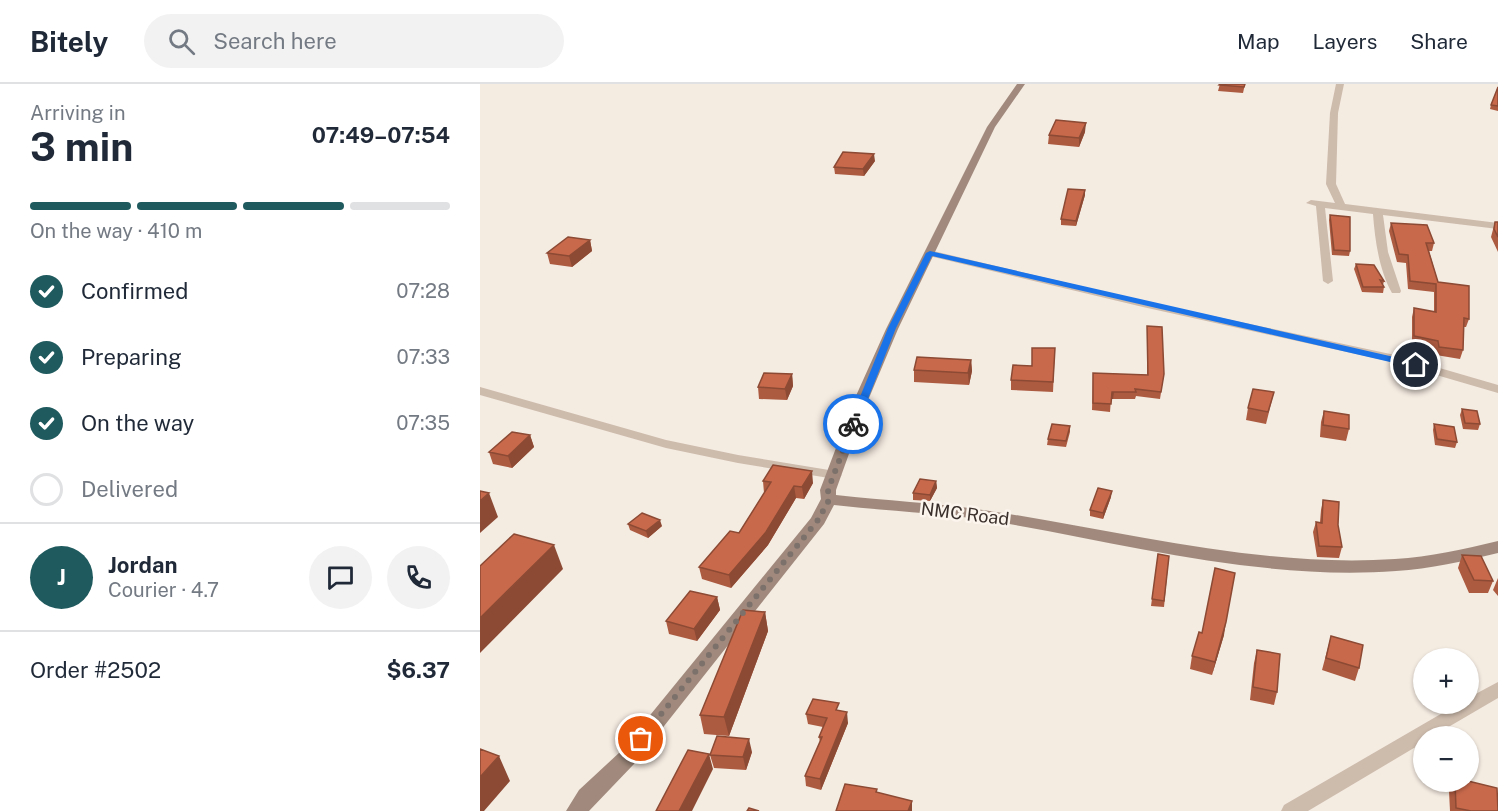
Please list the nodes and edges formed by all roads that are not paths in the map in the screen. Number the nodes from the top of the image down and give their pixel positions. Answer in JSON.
{"nodes":[{"id":1,"x":1021,"y":84,"type":"edge"},
{"id":2,"x":1340,"y":84,"type":"edge"},
{"id":3,"x":1342,"y":207,"type":"junction"},
{"id":4,"x":1378,"y":211,"type":"junction"},
{"id":5,"x":1498,"y":225,"type":"edge"},
{"id":6,"x":930,"y":253,"type":"junction"},
{"id":7,"x":1328,"y":281,"type":"dead end"},
{"id":8,"x":1396,"y":291,"type":"dead end"},
{"id":9,"x":1498,"y":388,"type":"edge"},
{"id":10,"x":480,"y":391,"type":"edge"},
{"id":11,"x":835,"y":475,"type":"junction"},
{"id":12,"x":829,"y":500,"type":"junction"},
{"id":13,"x":1498,"y":547,"type":"edge"},
{"id":14,"x":1498,"y":689,"type":"edge"},
{"id":15,"x":577,"y":811,"type":"edge"},
{"id":16,"x":1291,"y":811,"type":"edge"}],
"edges":[{"from":1,"to":6,"type":"street"},
{"from":2,"to":3,"type":"street"},
{"from":3,"to":4,"type":"street"},
{"from":3,"to":7,"type":"street"},
{"from":4,"to":5,"type":"street"},
{"from":4,"to":8,"type":"street"},
{"from":6,"to":9,"type":"street"},
{"from":6,"to":11,"type":"street"},
{"from":10,"to":11,"type":"street"},
{"from":11,"to":12,"type":"street"},
{"from":12,"to":13,"type":"street","name":"NMC Road"},
{"from":12,"to":15,"type":"street"},
{"from":14,"to":16,"type":"street"}]}
